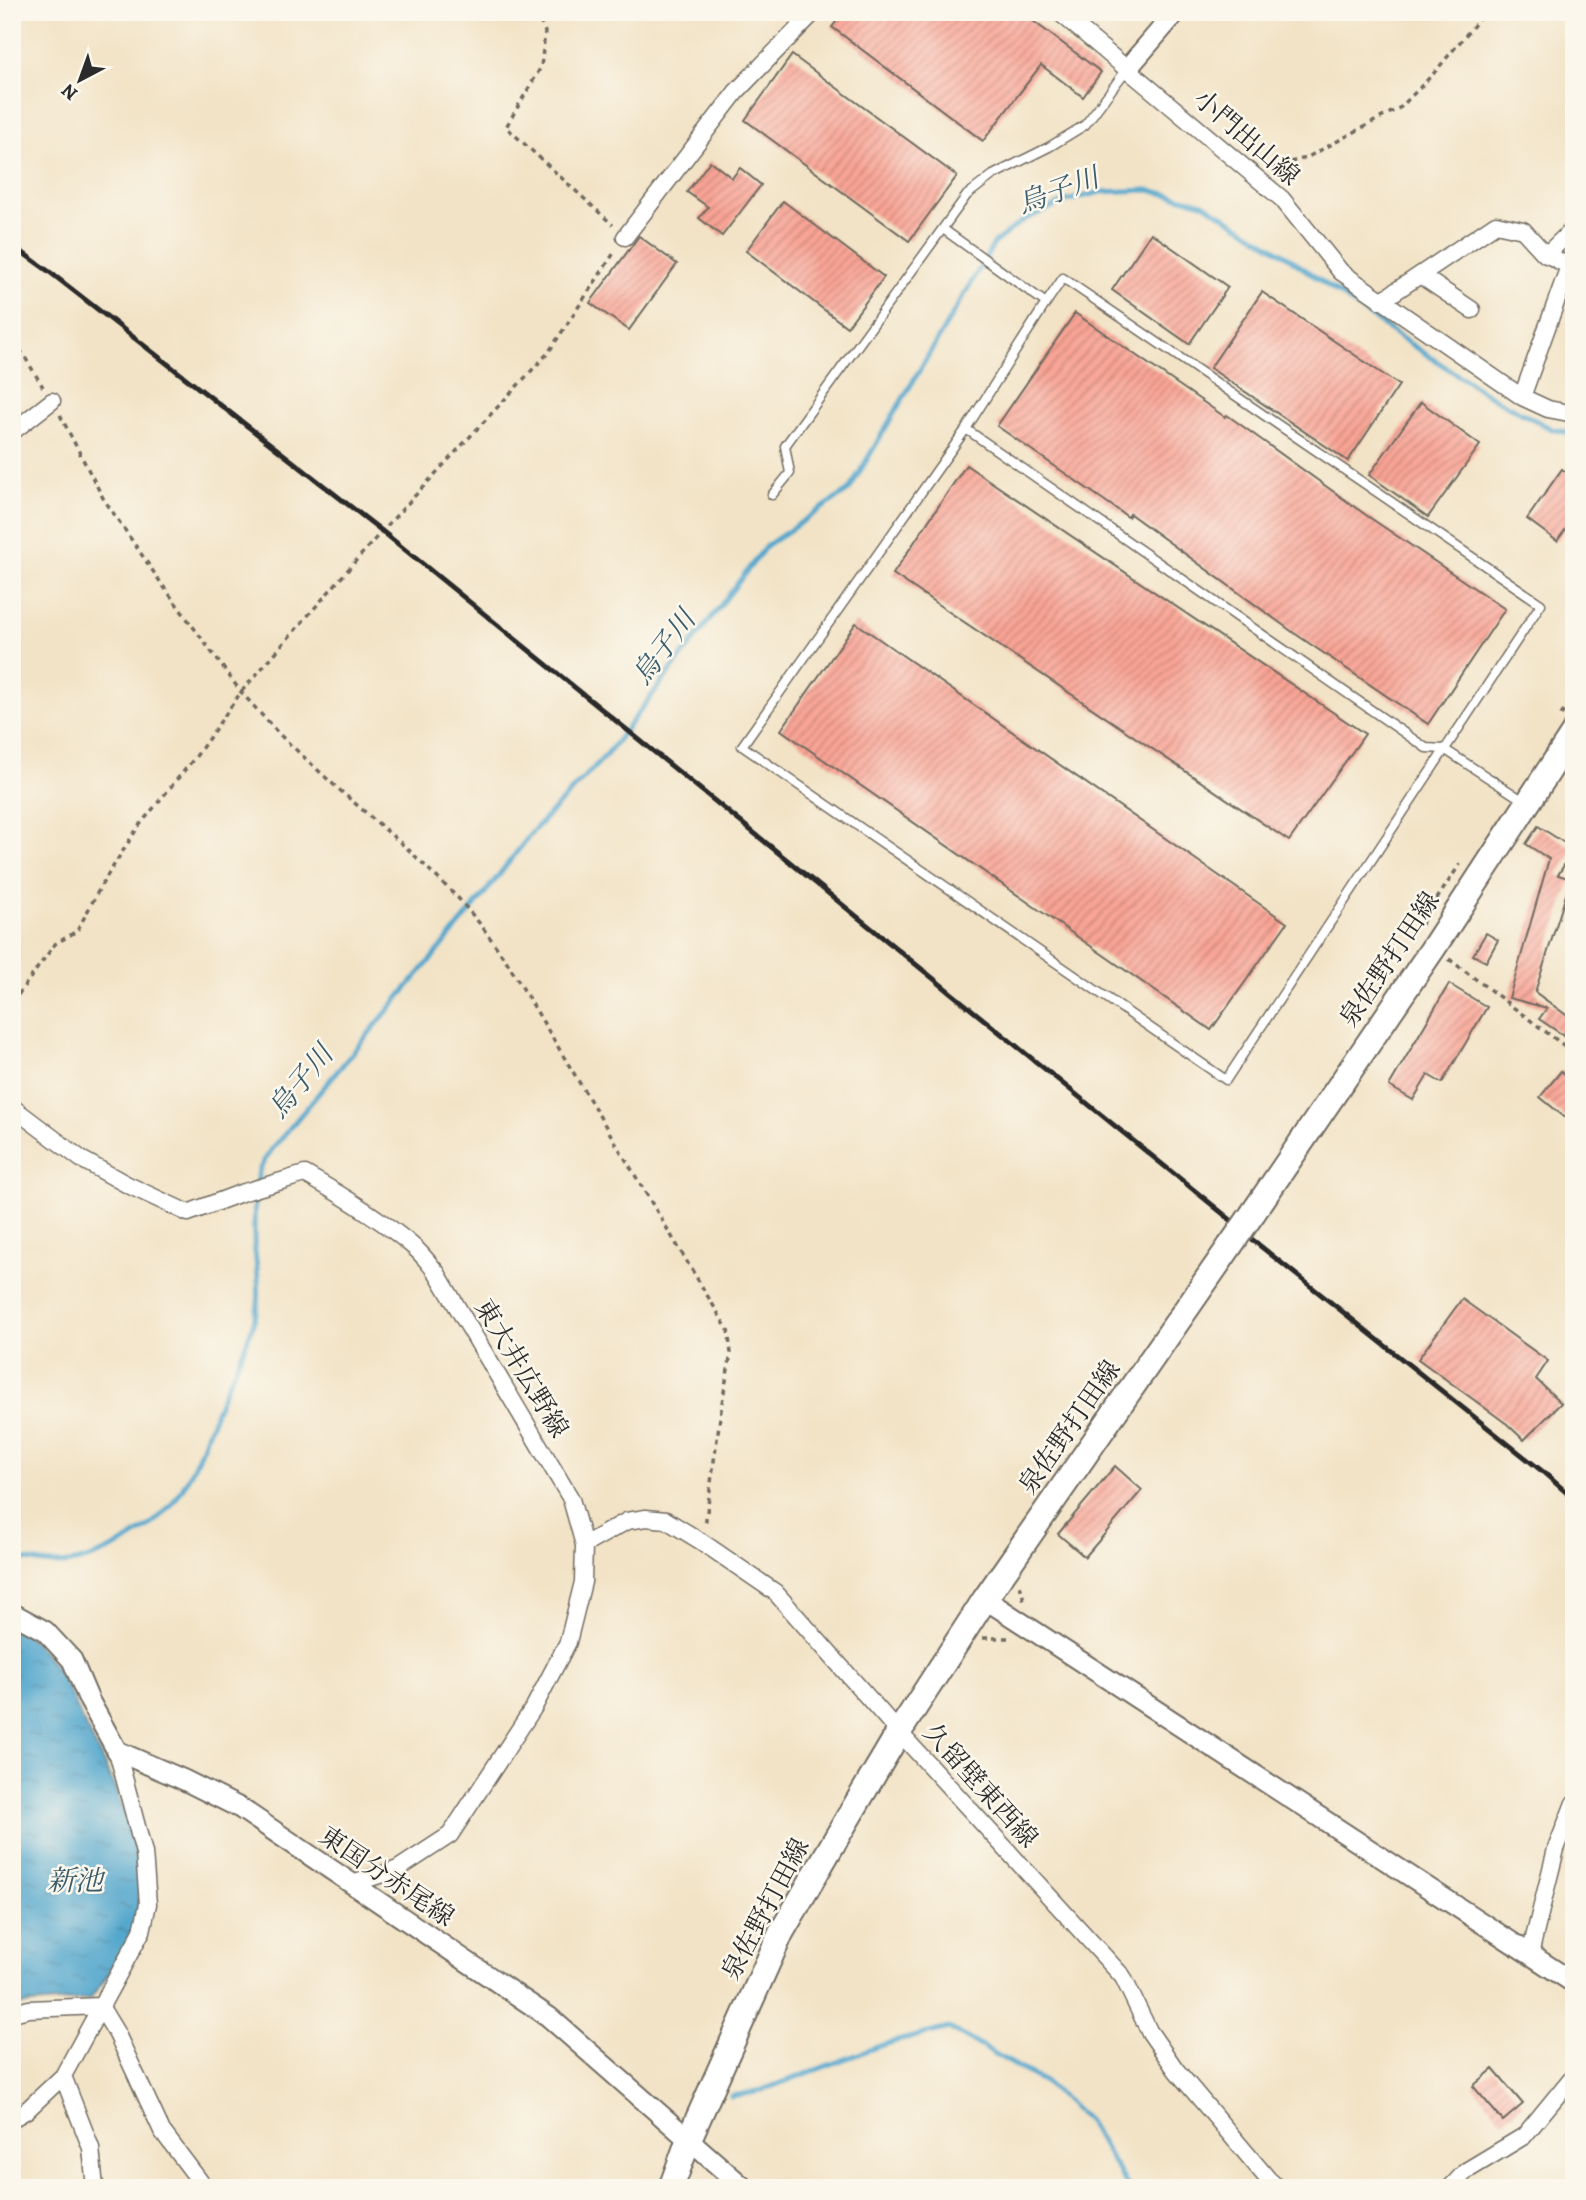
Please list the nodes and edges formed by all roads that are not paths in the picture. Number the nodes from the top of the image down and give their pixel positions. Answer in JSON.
{"nodes":[{"id":1,"x":814,"y":12,"type":"edge"},
{"id":2,"x":1059,"y":12,"type":"edge"},
{"id":3,"x":1176,"y":12,"type":"edge"},
{"id":4,"x":1127,"y":69,"type":"junction"},
{"id":5,"x":1574,"y":228,"type":"edge"},
{"id":6,"x":943,"y":229,"type":"junction"},
{"id":7,"x":625,"y":237,"type":"road end"},
{"id":8,"x":1546,"y":255,"type":"junction"},
{"id":9,"x":1420,"y":275,"type":"junction"},
{"id":10,"x":1381,"y":301,"type":"junction"},
{"id":11,"x":1046,"y":303,"type":"junction"},
{"id":12,"x":1472,"y":310,"type":"dead end"},
{"id":13,"x":1522,"y":397,"type":"junction"},
{"id":14,"x":52,"y":401,"type":"road end"},
{"id":15,"x":1574,"y":415,"type":"edge"},
{"id":16,"x":967,"y":429,"type":"junction"},
{"id":17,"x":12,"y":432,"type":"edge"},
{"id":18,"x":772,"y":495,"type":"dead end"},
{"id":19,"x":1574,"y":733,"type":"edge"},
{"id":20,"x":1444,"y":749,"type":"junction"},
{"id":21,"x":1527,"y":803,"type":"junction"},
{"id":22,"x":12,"y":1107,"type":"edge"},
{"id":23,"x":584,"y":1545,"type":"junction"},
{"id":24,"x":985,"y":1600,"type":"junction"},
{"id":25,"x":12,"y":1614,"type":"edge"},
{"id":26,"x":900,"y":1732,"type":"junction"},
{"id":27,"x":117,"y":1751,"type":"junction"},
{"id":28,"x":1574,"y":1803,"type":"edge"},
{"id":29,"x":352,"y":1884,"type":"junction"},
{"id":30,"x":1530,"y":1954,"type":"junction"},
{"id":31,"x":1574,"y":1983,"type":"edge"},
{"id":32,"x":100,"y":2006,"type":"junction"},
{"id":33,"x":12,"y":2012,"type":"edge"},
{"id":34,"x":1574,"y":2075,"type":"edge"},
{"id":35,"x":63,"y":2076,"type":"junction"},
{"id":36,"x":12,"y":2119,"type":"edge"},
{"id":37,"x":689,"y":2139,"type":"junction"},
{"id":38,"x":95,"y":2188,"type":"edge"},
{"id":39,"x":205,"y":2188,"type":"edge"},
{"id":40,"x":671,"y":2188,"type":"edge"},
{"id":41,"x":744,"y":2188,"type":"edge"},
{"id":42,"x":1279,"y":2188,"type":"edge"},
{"id":43,"x":1450,"y":2188,"type":"edge"}],
"edges":[{"from":1,"to":7,"type":"street"},
{"from":2,"to":4,"type":"street","name":"小門出山線"},
{"from":3,"to":4,"type":"street"},
{"from":4,"to":6,"type":"lane"},
{"from":4,"to":10,"type":"street","name":"小門出山線"},
{"from":5,"to":8,"type":"street"},
{"from":6,"to":11,"type":"lane"},
{"from":6,"to":18,"type":"lane"},
{"from":8,"to":9,"type":"street"},
{"from":8,"to":13,"type":"street"},
{"from":9,"to":10,"type":"street"},
{"from":9,"to":12,"type":"street"},
{"from":10,"to":13,"type":"street","name":"小門出山線"},
{"from":11,"to":16,"type":"lane"},
{"from":11,"to":20,"type":"lane"},
{"from":13,"to":15,"type":"street","name":"小門出山線"},
{"from":14,"to":17,"type":"street"},
{"from":16,"to":20,"type":"lane"},
{"from":16,"to":20,"type":"lane"},
{"from":19,"to":21,"type":"main road","name":"泉佐野打田線"},
{"from":20,"to":21,"type":"lane"},
{"from":21,"to":24,"type":"main road","name":"泉佐野打田線","bridge":true},
{"from":22,"to":23,"type":"street","name":"東大井広野線"},
{"from":23,"to":26,"type":"street","name":"久留壁東西線"},
{"from":23,"to":29,"type":"street","name":"東大井広野線"},
{"from":24,"to":26,"type":"main road","name":"泉佐野打田線"},
{"from":24,"to":30,"type":"street"},
{"from":25,"to":27,"type":"street"},
{"from":26,"to":37,"type":"main road","name":"泉佐野打田線"},
{"from":26,"to":42,"type":"street","name":"久留壁東西線"},
{"from":27,"to":29,"type":"street","name":"東国分赤尾線"},
{"from":27,"to":32,"type":"street"},
{"from":28,"to":30,"type":"street"},
{"from":29,"to":37,"type":"street","name":"東国分赤尾線"},
{"from":30,"to":31,"type":"street"},
{"from":32,"to":33,"type":"street"},
{"from":32,"to":35,"type":"street"},
{"from":32,"to":39,"type":"street"},
{"from":34,"to":43,"type":"street"},
{"from":35,"to":36,"type":"street"},
{"from":35,"to":38,"type":"street"},
{"from":37,"to":40,"type":"main road","name":"泉佐野打田線"},
{"from":37,"to":41,"type":"street","name":"東国分赤尾線"}]}
